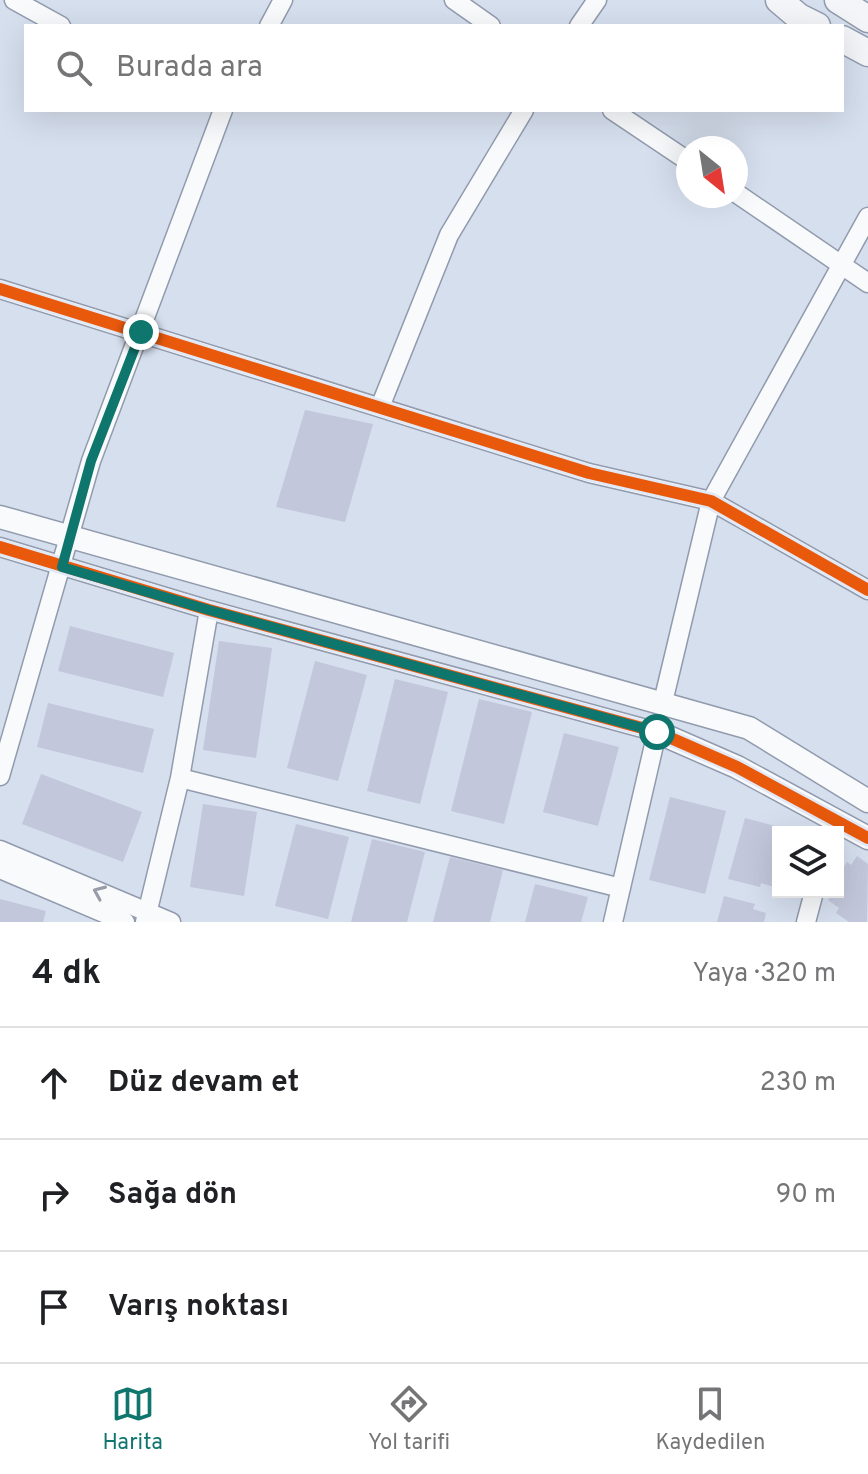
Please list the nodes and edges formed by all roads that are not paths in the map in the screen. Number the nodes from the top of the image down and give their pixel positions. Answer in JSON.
{"nodes":[{"id":1,"x":14,"y":0,"type":"edge"},
{"id":2,"x":283,"y":0,"type":"edge"},
{"id":3,"x":454,"y":0,"type":"edge"},
{"id":4,"x":597,"y":0,"type":"edge"},
{"id":5,"x":779,"y":0,"type":"edge"},
{"id":6,"x":838,"y":0,"type":"edge"},
{"id":7,"x":868,"y":19,"type":"edge"},
{"id":8,"x":57,"y":24,"type":"edge"},
{"id":9,"x":270,"y":24,"type":"edge"},
{"id":10,"x":488,"y":24,"type":"edge"},
{"id":11,"x":580,"y":24,"type":"edge"},
{"id":12,"x":813,"y":24,"type":"edge"},
{"id":13,"x":844,"y":40,"type":"edge"},
{"id":14,"x":868,"y":53,"type":"edge"},
{"id":15,"x":222,"y":112,"type":"edge"},
{"id":16,"x":523,"y":112,"type":"edge"},
{"id":17,"x":615,"y":112,"type":"edge"},
{"id":18,"x":676,"y":153,"type":"edge"},
{"id":19,"x":748,"y":201,"type":"edge"},
{"id":20,"x":868,"y":217,"type":"edge"},
{"id":21,"x":841,"y":263,"type":"junction"},
{"id":22,"x":868,"y":283,"type":"edge"},
{"id":23,"x":0,"y":289,"type":"edge"},
{"id":24,"x":141,"y":332,"type":"junction"},
{"id":25,"x":380,"y":407,"type":"junction"},
{"id":26,"x":711,"y":501,"type":"junction"},
{"id":27,"x":0,"y":517,"type":"edge"},
{"id":28,"x":70,"y":537,"type":"junction"},
{"id":29,"x":0,"y":547,"type":"edge"},
{"id":30,"x":62,"y":567,"type":"junction"},
{"id":31,"x":868,"y":590,"type":"edge"},
{"id":32,"x":209,"y":610,"type":"junction"},
{"id":33,"x":663,"y":702,"type":"junction"},
{"id":34,"x":657,"y":732,"type":"junction"},
{"id":35,"x":0,"y":776,"type":"edge"},
{"id":36,"x":180,"y":778,"type":"junction"},
{"id":37,"x":868,"y":801,"type":"edge"},
{"id":38,"x":832,"y":825,"type":"edge"},
{"id":39,"x":868,"y":838,"type":"edge"},
{"id":40,"x":0,"y":850,"type":"edge"},
{"id":41,"x":0,"y":869,"type":"edge"},
{"id":42,"x":621,"y":888,"type":"junction"},
{"id":43,"x":812,"y":898,"type":"edge"},
{"id":44,"x":146,"y":917,"type":"edge"},
{"id":45,"x":125,"y":922,"type":"edge"},
{"id":46,"x":171,"y":922,"type":"edge"},
{"id":47,"x":613,"y":922,"type":"edge"},
{"id":48,"x":806,"y":922,"type":"edge"}],
"edges":[{"from":1,"to":8,"type":"street"},
{"from":2,"to":9,"type":"street"},
{"from":3,"to":10,"type":"street"},
{"from":4,"to":11,"type":"street"},
{"from":5,"to":12,"type":"main road"},
{"from":6,"to":7,"type":"main road"},
{"from":13,"to":14,"type":"main road"},
{"from":15,"to":24,"type":"street"},
{"from":16,"to":25,"type":"street"},
{"from":17,"to":18,"type":"street"},
{"from":19,"to":21,"type":"street"},
{"from":20,"to":21,"type":"street"},
{"from":21,"to":22,"type":"street"},
{"from":21,"to":26,"type":"street"},
{"from":23,"to":24,"type":"street"},
{"from":24,"to":25,"type":"street"},
{"from":24,"to":28,"type":"street"},
{"from":25,"to":26,"type":"street"},
{"from":26,"to":31,"type":"street"},
{"from":26,"to":33,"type":"street"},
{"from":27,"to":28,"type":"street"},
{"from":28,"to":30,"type":"street"},
{"from":28,"to":33,"type":"street"},
{"from":29,"to":30,"type":"street"},
{"from":30,"to":32,"type":"street"},
{"from":30,"to":35,"type":"street"},
{"from":32,"to":34,"type":"street"},
{"from":32,"to":36,"type":"street"},
{"from":33,"to":37,"type":"street"},
{"from":34,"to":38,"type":"street"},
{"from":34,"to":42,"type":"street"},
{"from":36,"to":42,"type":"street"},
{"from":36,"to":44,"type":"street"},
{"from":38,"to":39,"type":"street"},
{"from":44,"to":40,"type":"street","one_way":true},
{"from":41,"to":45,"type":"street"},
{"from":42,"to":47,"type":"street"},
{"from":43,"to":48,"type":"street"},
{"from":44,"to":46,"type":"street"}]}
